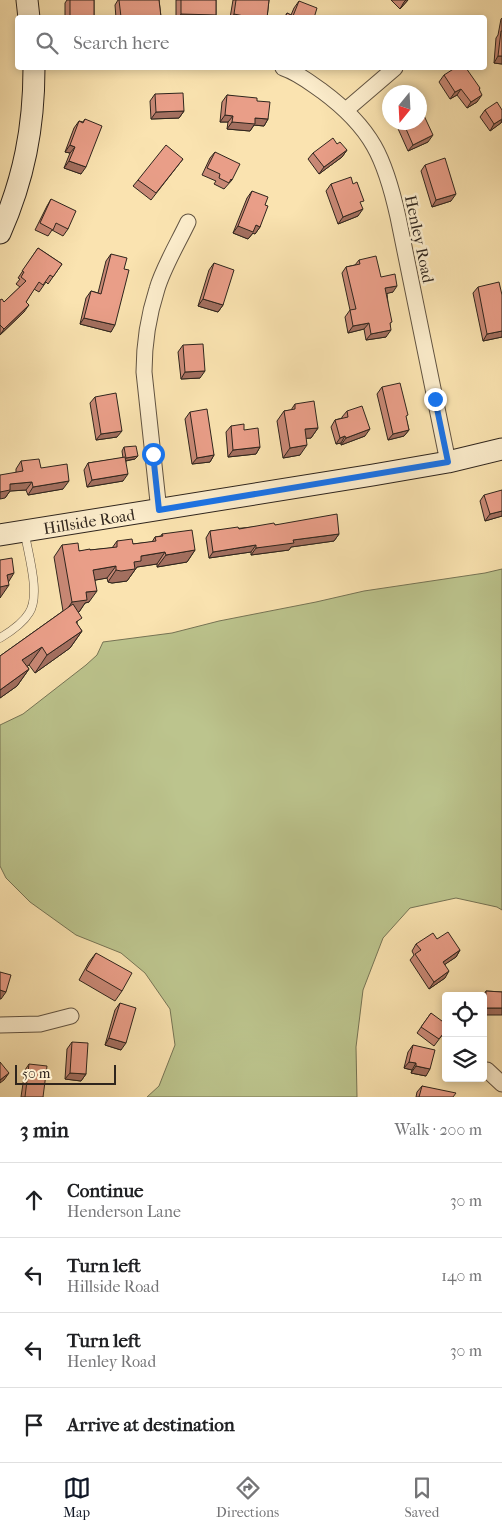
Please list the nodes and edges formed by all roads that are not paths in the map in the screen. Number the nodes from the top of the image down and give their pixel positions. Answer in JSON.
{"nodes":[{"id":1,"x":27,"y":0,"type":"edge"},
{"id":2,"x":29,"y":15,"type":"edge"},
{"id":3,"x":34,"y":70,"type":"edge"},
{"id":4,"x":290,"y":70,"type":"edge"},
{"id":5,"x":393,"y":70,"type":"edge"},
{"id":6,"x":346,"y":110,"type":"junction"},
{"id":7,"x":188,"y":222,"type":"dead end"},
{"id":8,"x":0,"y":234,"type":"edge"},
{"id":9,"x":502,"y":449,"type":"edge"},
{"id":10,"x":448,"y":462,"type":"junction"},
{"id":11,"x":159,"y":510,"type":"junction"},
{"id":12,"x":24,"y":532,"type":"junction"},
{"id":13,"x":0,"y":535,"type":"edge"},
{"id":14,"x":0,"y":638,"type":"edge"},
{"id":15,"x":71,"y":1016,"type":"dead end"},
{"id":16,"x":0,"y":1026,"type":"edge"},
{"id":17,"x":487,"y":1070,"type":"dead end"},
{"id":18,"x":502,"y":1084,"type":"edge"}],
"edges":[{"from":1,"to":2,"type":"street"},
{"from":3,"to":8,"type":"street"},
{"from":4,"to":6,"type":"street","name":"Henley Road"},
{"from":5,"to":6,"type":"street"},
{"from":6,"to":10,"type":"street","name":"Henley Road"},
{"from":7,"to":11,"type":"street"},
{"from":9,"to":10,"type":"street","name":"Hillside Road"},
{"from":10,"to":11,"type":"street","name":"Hillside Road"},
{"from":11,"to":12,"type":"street","name":"Hillside Road"},
{"from":12,"to":13,"type":"street","name":"Hillside Road"},
{"from":12,"to":14,"type":"lane"},
{"from":15,"to":16,"type":"street"},
{"from":17,"to":18,"type":"street"}]}
